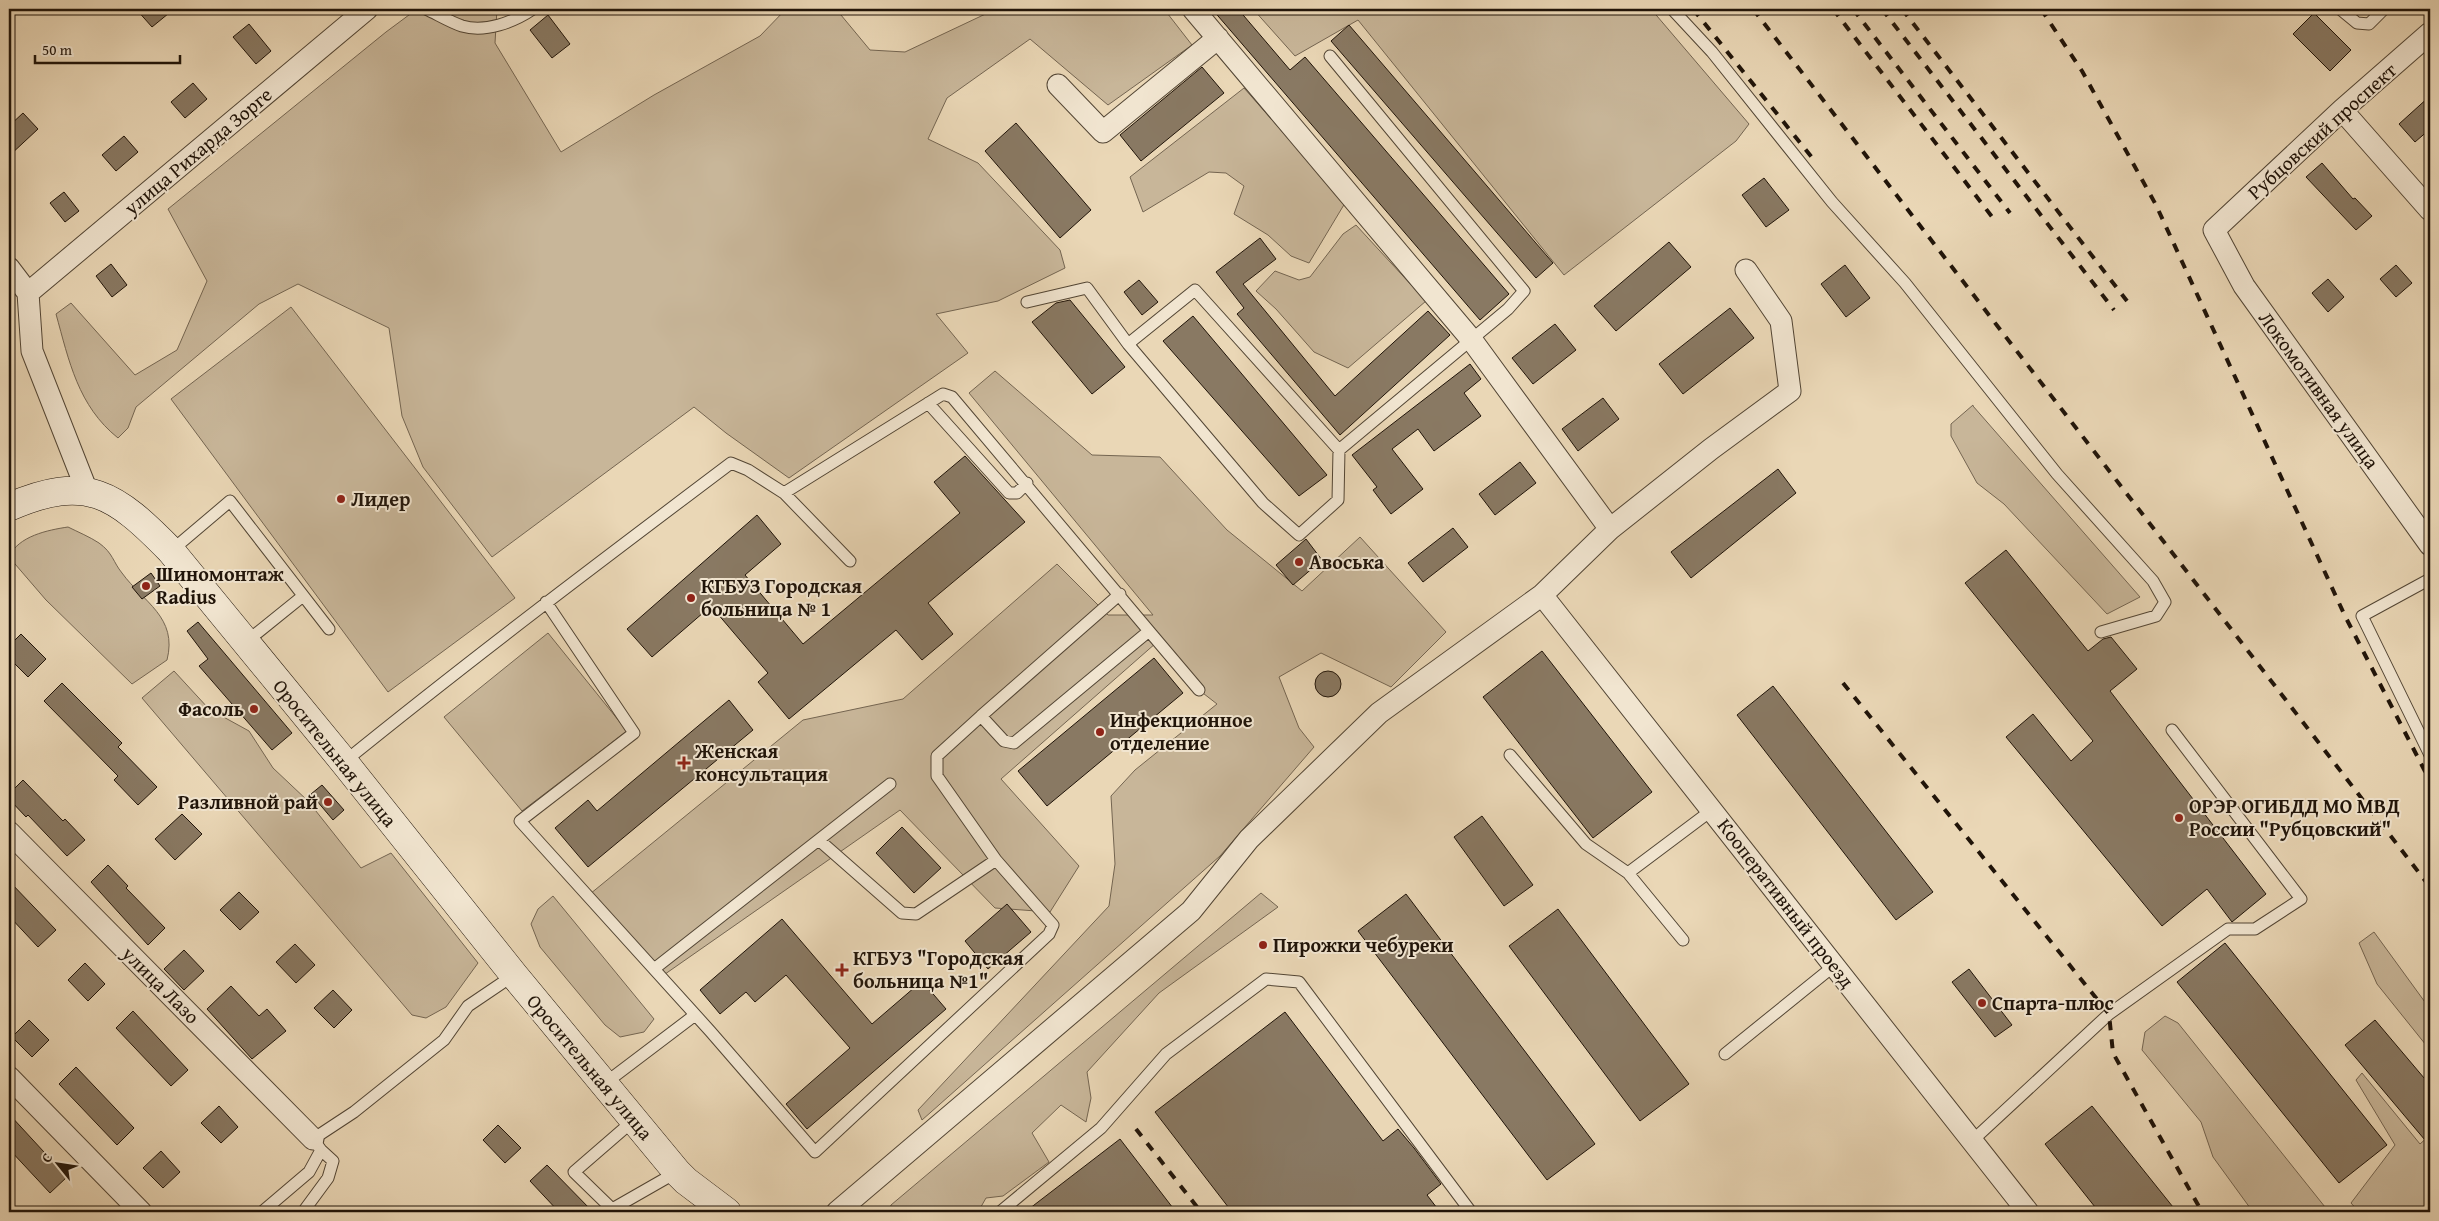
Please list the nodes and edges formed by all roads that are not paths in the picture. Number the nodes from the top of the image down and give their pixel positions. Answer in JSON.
{"nodes":[{"id":1,"x":367,"y":9,"type":"edge"},
{"id":2,"x":426,"y":9,"type":"edge"},
{"id":3,"x":533,"y":9,"type":"edge"},
{"id":4,"x":1193,"y":9,"type":"edge"},
{"id":5,"x":1672,"y":9,"type":"edge"},
{"id":6,"x":2340,"y":9,"type":"edge"},
{"id":7,"x":2384,"y":9,"type":"edge"},
{"id":8,"x":2430,"y":33,"type":"edge"},
{"id":9,"x":1218,"y":38,"type":"junction"},
{"id":10,"x":1330,"y":56,"type":"dead end"},
{"id":11,"x":1058,"y":85,"type":"dead end"},
{"id":12,"x":2342,"y":110,"type":"junction"},
{"id":13,"x":2430,"y":210,"type":"edge"},
{"id":14,"x":2214,"y":230,"type":"joint"},
{"id":15,"x":9,"y":268,"type":"edge"},
{"id":16,"x":1746,"y":270,"type":"dead end"},
{"id":17,"x":28,"y":293,"type":"junction"},
{"id":18,"x":1027,"y":302,"type":"dead end"},
{"id":19,"x":1471,"y":339,"type":"junction"},
{"id":20,"x":1128,"y":344,"type":"junction"},
{"id":21,"x":928,"y":403,"type":"junction"},
{"id":22,"x":1339,"y":450,"type":"junction"},
{"id":23,"x":1027,"y":483,"type":"junction"},
{"id":24,"x":87,"y":491,"type":"junction"},
{"id":25,"x":784,"y":492,"type":"junction"},
{"id":26,"x":9,"y":507,"type":"edge"},
{"id":27,"x":1610,"y":529,"type":"junction"},
{"id":28,"x":2430,"y":545,"type":"edge"},
{"id":29,"x":170,"y":551,"type":"junction"},
{"id":30,"x":850,"y":561,"type":"dead end"},
{"id":31,"x":2430,"y":579,"type":"edge"},
{"id":32,"x":1120,"y":594,"type":"junction"},
{"id":33,"x":1542,"y":595,"type":"junction"},
{"id":34,"x":303,"y":596,"type":"junction"},
{"id":35,"x":546,"y":602,"type":"junction"},
{"id":36,"x":329,"y":629,"type":"dead end"},
{"id":37,"x":1150,"y":631,"type":"junction"},
{"id":38,"x":2101,"y":632,"type":"dead end"},
{"id":39,"x":244,"y":643,"type":"junction"},
{"id":40,"x":1199,"y":690,"type":"dead end"},
{"id":41,"x":980,"y":716,"type":"junction"},
{"id":42,"x":2172,"y":730,"type":"dead end"},
{"id":43,"x":1510,"y":755,"type":"dead end"},
{"id":44,"x":2430,"y":755,"type":"edge"},
{"id":45,"x":344,"y":762,"type":"junction"},
{"id":46,"x":890,"y":784,"type":"dead end"},
{"id":47,"x":1712,"y":810,"type":"junction"},
{"id":48,"x":9,"y":832,"type":"edge"},
{"id":49,"x":820,"y":841,"type":"junction"},
{"id":50,"x":996,"y":860,"type":"junction"},
{"id":51,"x":1628,"y":873,"type":"junction"},
{"id":52,"x":1683,"y":940,"type":"dead end"},
{"id":53,"x":1835,"y":965,"type":"junction"},
{"id":54,"x":654,"y":969,"type":"junction"},
{"id":55,"x":514,"y":975,"type":"junction"},
{"id":56,"x":695,"y":1015,"type":"junction"},
{"id":57,"x":1725,"y":1054,"type":"dead end"},
{"id":58,"x":9,"y":1077,"type":"edge"},
{"id":59,"x":604,"y":1084,"type":"junction"},
{"id":60,"x":634,"y":1120,"type":"junction"},
{"id":61,"x":1972,"y":1141,"type":"junction"},
{"id":62,"x":317,"y":1144,"type":"junction"},
{"id":63,"x":677,"y":1172,"type":"junction"},
{"id":64,"x":609,"y":1210,"type":"edge"},
{"id":65,"x":141,"y":1212,"type":"edge"},
{"id":66,"x":262,"y":1212,"type":"edge"},
{"id":67,"x":303,"y":1212,"type":"edge"},
{"id":68,"x":726,"y":1212,"type":"edge"},
{"id":69,"x":837,"y":1212,"type":"edge"},
{"id":70,"x":1000,"y":1212,"type":"edge"},
{"id":71,"x":1472,"y":1212,"type":"edge"},
{"id":72,"x":2028,"y":1212,"type":"edge"}],
"edges":[{"from":1,"to":17,"type":"street","name":"улица Рихарда Зорге"},
{"from":2,"to":3,"type":"lane"},
{"from":4,"to":9,"type":"street"},
{"from":5,"to":38,"type":"lane"},
{"from":6,"to":7,"type":"lane"},
{"from":8,"to":12,"type":"street","name":"Рубцовский проспект"},
{"from":9,"to":11,"type":"street"},
{"from":9,"to":19,"type":"street"},
{"from":10,"to":19,"type":"lane"},
{"from":12,"to":13,"type":"street"},
{"from":12,"to":14,"type":"street","name":"Рубцовский проспект"},
{"from":14,"to":28,"type":"street","name":"Локомотивная улица"},
{"from":15,"to":17,"type":"street"},
{"from":16,"to":27,"type":"street"},
{"from":17,"to":24,"type":"street"},
{"from":18,"to":20,"type":"lane"},
{"from":19,"to":22,"type":"lane"},
{"from":19,"to":27,"type":"street"},
{"from":20,"to":22,"type":"lane"},
{"from":20,"to":22,"type":"lane"},
{"from":21,"to":23,"type":"lane"},
{"from":21,"to":23,"type":"lane"},
{"from":21,"to":25,"type":"lane"},
{"from":23,"to":32,"type":"lane"},
{"from":24,"to":26,"type":"main road"},
{"from":24,"to":29,"type":"main road","name":"Оросительная улица"},
{"from":25,"to":30,"type":"lane"},
{"from":25,"to":35,"type":"lane"},
{"from":27,"to":33,"type":"street"},
{"from":29,"to":34,"type":"lane"},
{"from":29,"to":39,"type":"main road","name":"Оросительная улица"},
{"from":31,"to":44,"type":"lane"},
{"from":32,"to":37,"type":"lane"},
{"from":32,"to":41,"type":"lane"},
{"from":33,"to":47,"type":"street","name":"Кооперативный проезд"},
{"from":33,"to":69,"type":"street"},
{"from":34,"to":36,"type":"lane"},
{"from":34,"to":39,"type":"lane"},
{"from":35,"to":45,"type":"lane"},
{"from":35,"to":54,"type":"lane"},
{"from":37,"to":40,"type":"lane"},
{"from":37,"to":41,"type":"lane"},
{"from":39,"to":45,"type":"main road","name":"Оросительная улица"},
{"from":41,"to":50,"type":"lane"},
{"from":42,"to":61,"type":"lane"},
{"from":43,"to":51,"type":"lane"},
{"from":45,"to":55,"type":"main road","name":"Оросительная улица"},
{"from":46,"to":49,"type":"lane"},
{"from":47,"to":51,"type":"lane"},
{"from":47,"to":53,"type":"street","name":"Кооперативный проезд"},
{"from":48,"to":62,"type":"street","name":"улица Лазо"},
{"from":49,"to":50,"type":"lane"},
{"from":49,"to":54,"type":"lane"},
{"from":50,"to":56,"type":"lane"},
{"from":51,"to":52,"type":"lane"},
{"from":53,"to":57,"type":"lane"},
{"from":53,"to":61,"type":"street","name":"Кооперативный проезд"},
{"from":54,"to":56,"type":"lane"},
{"from":55,"to":59,"type":"main road","name":"Оросительная улица"},
{"from":55,"to":62,"type":"lane"},
{"from":56,"to":59,"type":"lane"},
{"from":58,"to":65,"type":"street"},
{"from":59,"to":60,"type":"main road","name":"Оросительная улица"},
{"from":60,"to":63,"type":"main road","name":"Оросительная улица"},
{"from":60,"to":64,"type":"lane"},
{"from":61,"to":72,"type":"street","name":"Кооперативный проезд"},
{"from":62,"to":66,"type":"lane"},
{"from":62,"to":67,"type":"lane"},
{"from":63,"to":64,"type":"lane"},
{"from":63,"to":68,"type":"main road","name":"Оросительная улица"},
{"from":70,"to":71,"type":"lane"}]}
